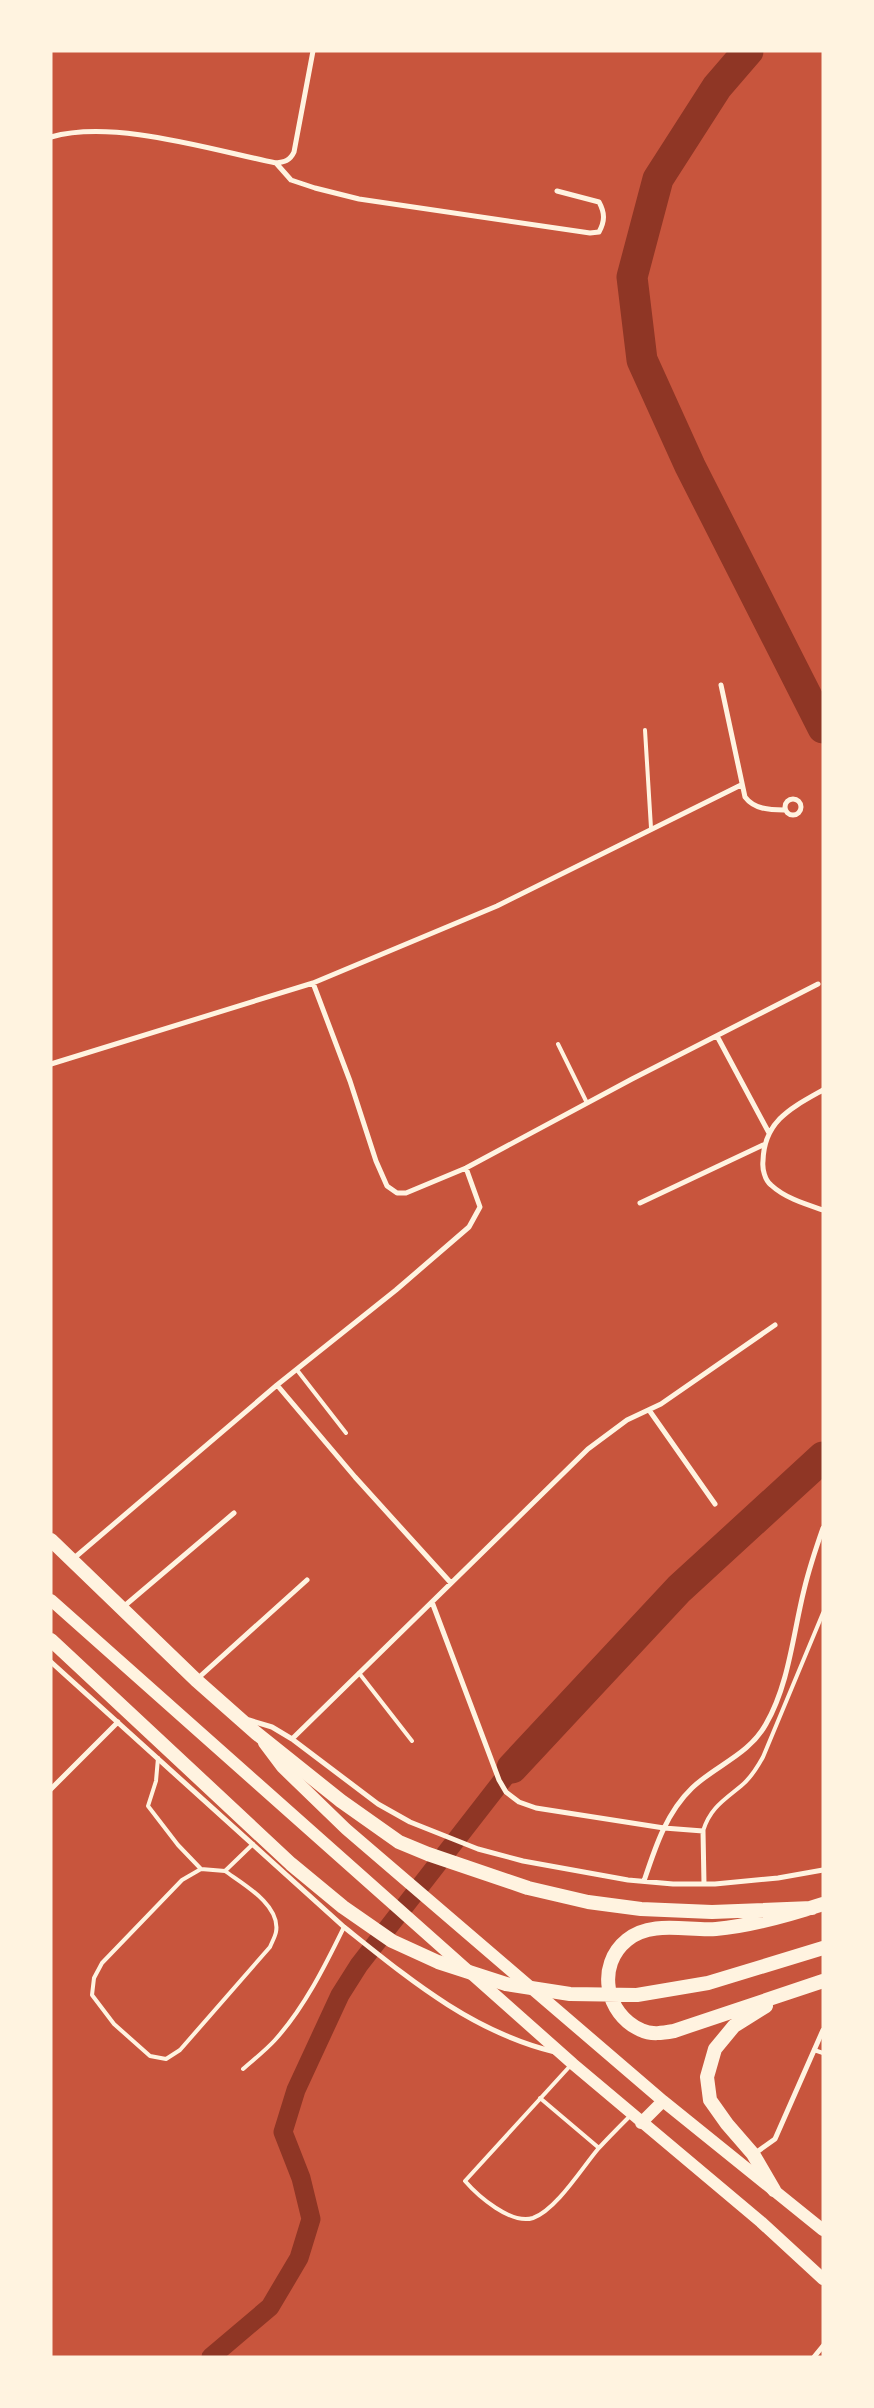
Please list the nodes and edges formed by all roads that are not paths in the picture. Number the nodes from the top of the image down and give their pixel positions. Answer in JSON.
{"nodes":[{"id":1,"x":313,"y":51,"type":"edge"},
{"id":2,"x":51,"y":137,"type":"edge"},
{"id":3,"x":276,"y":163,"type":"junction"},
{"id":4,"x":557,"y":191,"type":"dead end"},
{"id":5,"x":721,"y":685,"type":"dead end"},
{"id":6,"x":646,"y":730,"type":"dead end"},
{"id":7,"x":741,"y":785,"type":"junction"},
{"id":8,"x":784,"y":810,"type":"dead end"},
{"id":9,"x":651,"y":828,"type":"junction"},
{"id":10,"x":313,"y":983,"type":"junction"},
{"id":11,"x":818,"y":984,"type":"dead end"},
{"id":12,"x":717,"y":1036,"type":"junction"},
{"id":13,"x":558,"y":1044,"type":"dead end"},
{"id":14,"x":51,"y":1064,"type":"edge"},
{"id":15,"x":823,"y":1090,"type":"edge"},
{"id":16,"x":587,"y":1103,"type":"junction"},
{"id":17,"x":769,"y":1133,"type":"junction"},
{"id":18,"x":763,"y":1146,"type":"junction"},
{"id":19,"x":466,"y":1168,"type":"junction"},
{"id":20,"x":640,"y":1203,"type":"dead end"},
{"id":21,"x":823,"y":1210,"type":"edge"},
{"id":22,"x":775,"y":1325,"type":"dead end"},
{"id":23,"x":297,"y":1370,"type":"junction"},
{"id":24,"x":277,"y":1385,"type":"junction"},
{"id":25,"x":649,"y":1410,"type":"junction"},
{"id":26,"x":346,"y":1433,"type":"dead end"},
{"id":27,"x":715,"y":1504,"type":"dead end"},
{"id":28,"x":234,"y":1513,"type":"dead end"},
{"id":29,"x":823,"y":1528,"type":"edge"},
{"id":30,"x":51,"y":1540,"type":"edge"},
{"id":31,"x":73,"y":1559,"type":"junction"},
{"id":32,"x":307,"y":1580,"type":"dead end"},
{"id":33,"x":451,"y":1583,"type":"junction"},
{"id":34,"x":51,"y":1600,"type":"edge"},
{"id":35,"x":432,"y":1602,"type":"junction"},
{"id":36,"x":122,"y":1608,"type":"junction"},
{"id":37,"x":823,"y":1613,"type":"edge"},
{"id":38,"x":51,"y":1640,"type":"edge"},
{"id":39,"x":51,"y":1662,"type":"edge"},
{"id":40,"x":358,"y":1673,"type":"junction"},
{"id":41,"x":196,"y":1680,"type":"junction"},
{"id":42,"x":236,"y":1715,"type":"junction"},
{"id":43,"x":118,"y":1722,"type":"junction"},
{"id":44,"x":256,"y":1733,"type":"junction"},
{"id":45,"x":292,"y":1739,"type":"junction"},
{"id":46,"x":412,"y":1741,"type":"dead end"},
{"id":47,"x":158,"y":1758,"type":"junction"},
{"id":48,"x":51,"y":1789,"type":"edge"},
{"id":49,"x":664,"y":1828,"type":"junction"},
{"id":50,"x":704,"y":1830,"type":"junction"},
{"id":51,"x":253,"y":1844,"type":"junction"},
{"id":52,"x":201,"y":1869,"type":"junction"},
{"id":53,"x":823,"y":1870,"type":"edge"},
{"id":54,"x":225,"y":1871,"type":"junction"},
{"id":55,"x":644,"y":1881,"type":"junction"},
{"id":56,"x":704,"y":1884,"type":"junction"},
{"id":57,"x":817,"y":1906,"type":"edge"},
{"id":58,"x":344,"y":1927,"type":"junction"},
{"id":59,"x":823,"y":1948,"type":"edge"},
{"id":60,"x":823,"y":1981,"type":"edge"},
{"id":61,"x":786,"y":1994,"type":"junction"},
{"id":62,"x":823,"y":2030,"type":"edge"},
{"id":63,"x":814,"y":2050,"type":"junction"},
{"id":64,"x":823,"y":2053,"type":"edge"},
{"id":65,"x":562,"y":2054,"type":"junction"},
{"id":66,"x":573,"y":2064,"type":"junction"},
{"id":67,"x":243,"y":2069,"type":"dead end"},
{"id":68,"x":540,"y":2098,"type":"junction"},
{"id":69,"x":663,"y":2101,"type":"junction"},
{"id":70,"x":636,"y":2119,"type":"junction"},
{"id":71,"x":599,"y":2148,"type":"junction"},
{"id":72,"x":753,"y":2154,"type":"junction"},
{"id":73,"x":774,"y":2190,"type":"junction"},
{"id":74,"x":823,"y":2230,"type":"edge"},
{"id":75,"x":823,"y":2279,"type":"edge"},
{"id":76,"x":823,"y":2346,"type":"edge"},
{"id":77,"x":814,"y":2357,"type":"edge"}],
"edges":[{"from":1,"to":3,"type":"street"},
{"from":2,"to":3,"type":"street"},
{"from":3,"to":4,"type":"street"},
{"from":5,"to":7,"type":"street"},
{"from":6,"to":9,"type":"lane"},
{"from":7,"to":8,"type":"street"},
{"from":7,"to":9,"type":"street"},
{"from":9,"to":10,"type":"street"},
{"from":10,"to":14,"type":"street"},
{"from":10,"to":19,"type":"street"},
{"from":11,"to":12,"type":"street"},
{"from":12,"to":16,"type":"street"},
{"from":12,"to":17,"type":"street"},
{"from":13,"to":16,"type":"lane"},
{"from":15,"to":17,"type":"street"},
{"from":16,"to":19,"type":"street"},
{"from":17,"to":18,"type":"street"},
{"from":18,"to":20,"type":"street"},
{"from":18,"to":21,"type":"street"},
{"from":19,"to":23,"type":"street"},
{"from":22,"to":25,"type":"street"},
{"from":23,"to":24,"type":"street"},
{"from":23,"to":26,"type":"lane"},
{"from":24,"to":31,"type":"street"},
{"from":24,"to":33,"type":"street"},
{"from":25,"to":27,"type":"street"},
{"from":25,"to":33,"type":"street"},
{"from":28,"to":36,"type":"street"},
{"from":29,"to":49,"type":"street"},
{"from":30,"to":31,"type":"highway"},
{"from":31,"to":36,"type":"highway"},
{"from":32,"to":41,"type":"street"},
{"from":33,"to":35,"type":"street"},
{"from":34,"to":65,"type":"main road"},
{"from":35,"to":40,"type":"street"},
{"from":35,"to":49,"type":"street"},
{"from":36,"to":41,"type":"highway"},
{"from":37,"to":50,"type":"lane"},
{"from":38,"to":59,"type":"highway"},
{"from":39,"to":43,"type":"street"},
{"from":40,"to":45,"type":"street"},
{"from":40,"to":46,"type":"lane"},
{"from":41,"to":42,"type":"highway"},
{"from":42,"to":44,"type":"highway"},
{"from":42,"to":45,"type":"street"},
{"from":43,"to":47,"type":"street"},
{"from":43,"to":48,"type":"street"},
{"from":44,"to":57,"type":"highway"},
{"from":44,"to":69,"type":"main road"},
{"from":45,"to":55,"type":"street"},
{"from":47,"to":51,"type":"street"},
{"from":47,"to":52,"type":"lane"},
{"from":49,"to":50,"type":"street"},
{"from":49,"to":55,"type":"street"},
{"from":50,"to":56,"type":"street"},
{"from":51,"to":54,"type":"lane"},
{"from":51,"to":58,"type":"street"},
{"from":52,"to":54,"type":"lane"},
{"from":52,"to":54,"type":"lane"},
{"from":53,"to":56,"type":"street"},
{"from":55,"to":56,"type":"street"},
{"from":57,"to":61,"type":"highway"},
{"from":58,"to":65,"type":"street"},
{"from":58,"to":67,"type":"lane"},
{"from":60,"to":61,"type":"highway"},
{"from":61,"to":72,"type":"highway"},
{"from":62,"to":63,"type":"street"},
{"from":63,"to":64,"type":"lane"},
{"from":63,"to":72,"type":"street"},
{"from":65,"to":66,"type":"main road"},
{"from":66,"to":68,"type":"lane"},
{"from":66,"to":70,"type":"main road"},
{"from":68,"to":71,"type":"lane"},
{"from":68,"to":71,"type":"lane"},
{"from":69,"to":70,"type":"main road"},
{"from":69,"to":73,"type":"main road"},
{"from":70,"to":71,"type":"lane"},
{"from":70,"to":75,"type":"main road"},
{"from":72,"to":73,"type":"highway"},
{"from":73,"to":74,"type":"main road"},
{"from":76,"to":77,"type":"street"}]}
